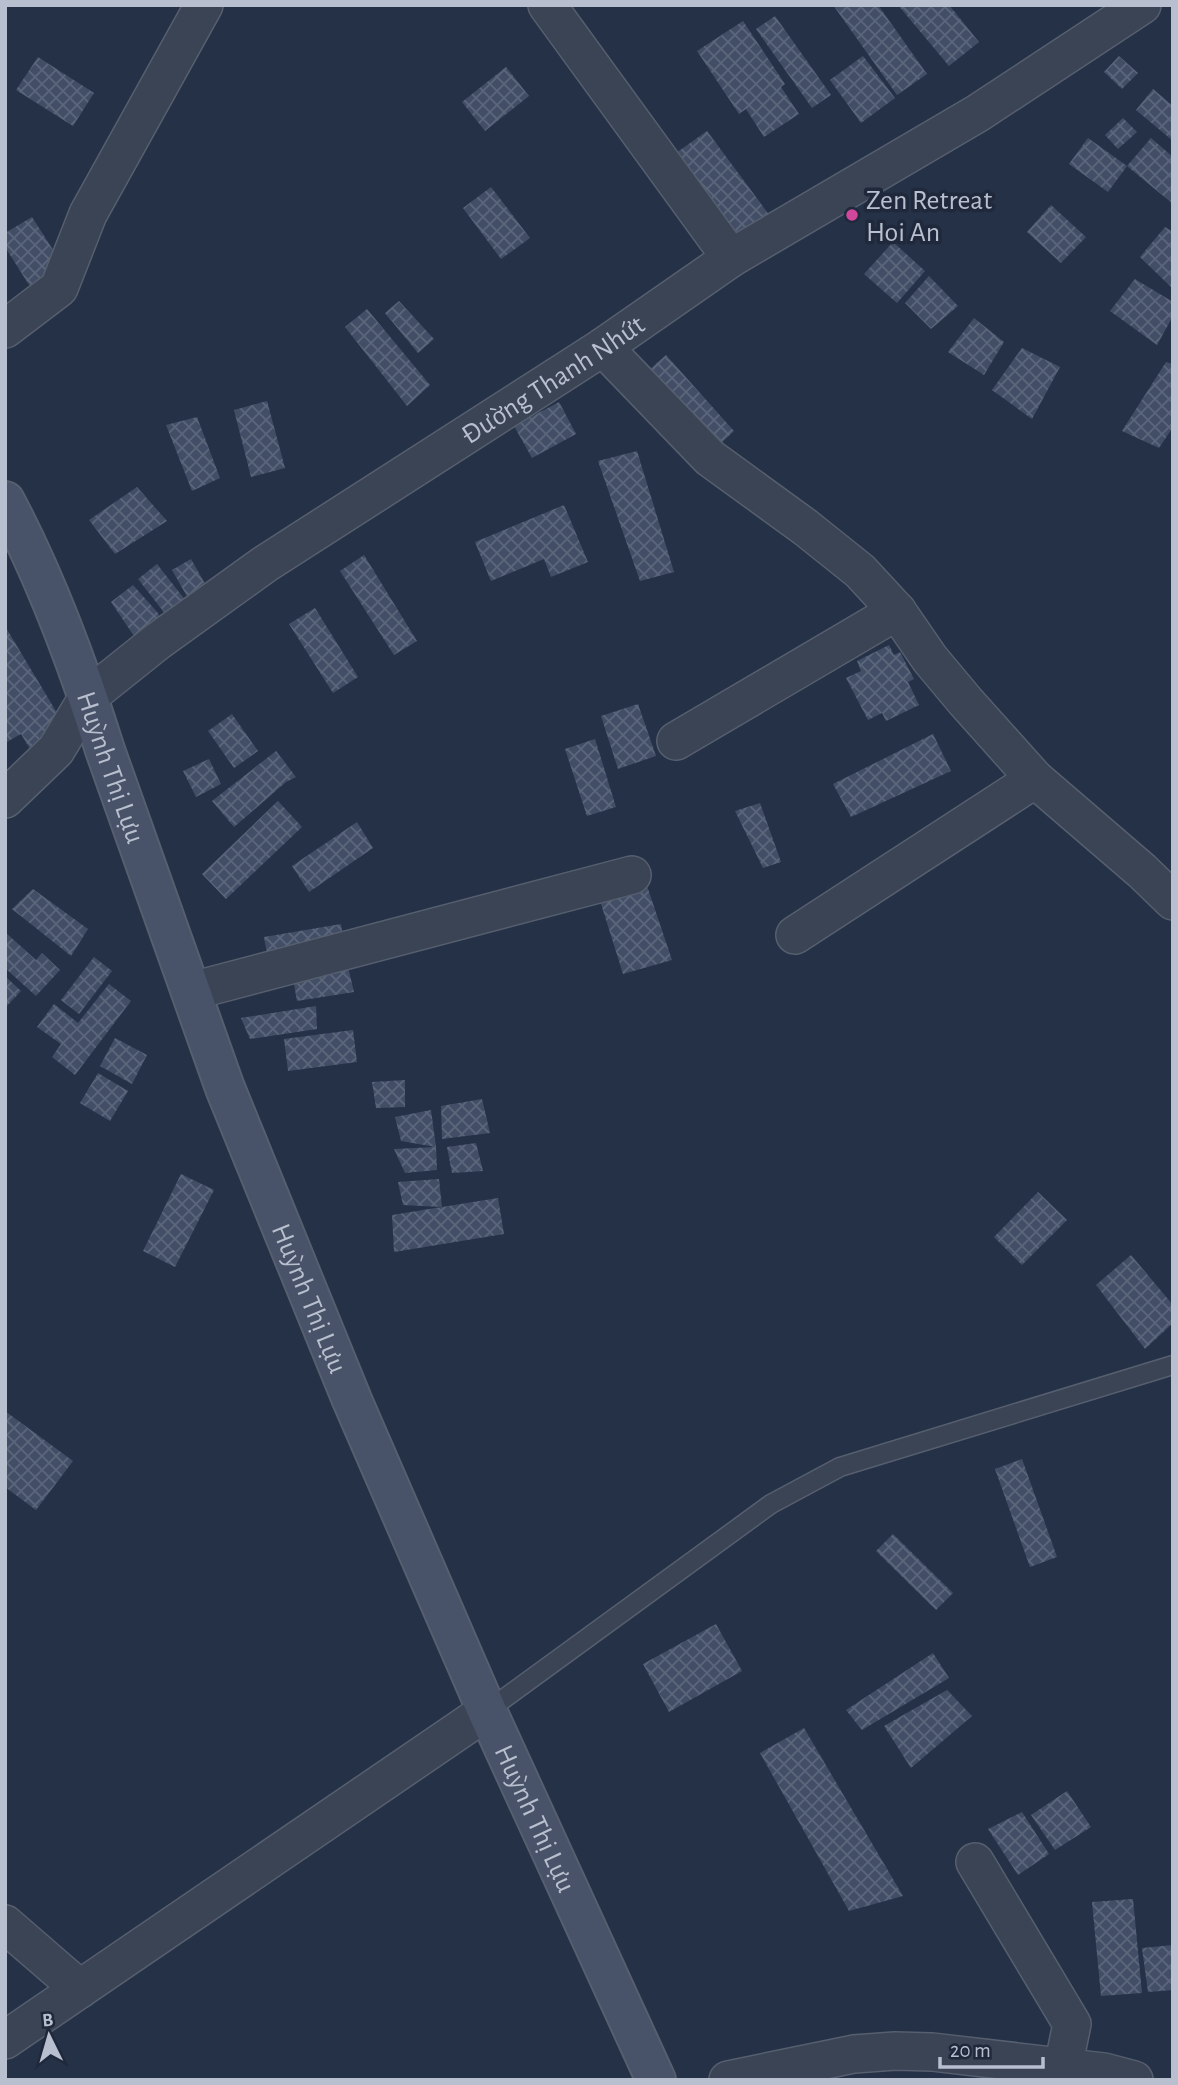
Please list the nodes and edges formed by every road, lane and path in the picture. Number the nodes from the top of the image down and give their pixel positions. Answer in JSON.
{"nodes":[{"id":1,"x":547,"y":5,"type":"edge"},
{"id":2,"x":1142,"y":5,"type":"edge"},
{"id":3,"x":200,"y":7,"type":"edge"},
{"id":4,"x":731,"y":258,"type":"junction"},
{"id":5,"x":5,"y":329,"type":"edge"},
{"id":6,"x":603,"y":347,"type":"junction"},
{"id":7,"x":5,"y":501,"type":"edge"},
{"id":8,"x":897,"y":611,"type":"junction"},
{"id":9,"x":89,"y":697,"type":"junction"},
{"id":10,"x":676,"y":741,"type":"dead end"},
{"id":11,"x":1035,"y":779,"type":"junction"},
{"id":12,"x":5,"y":799,"type":"edge"},
{"id":13,"x":632,"y":875,"type":"dead end"},
{"id":14,"x":1173,"y":901,"type":"edge"},
{"id":15,"x":795,"y":935,"type":"dead end"},
{"id":16,"x":192,"y":991,"type":"junction"},
{"id":17,"x":1173,"y":1365,"type":"edge"},
{"id":18,"x":487,"y":1711,"type":"junction"},
{"id":19,"x":975,"y":1862,"type":"dead end"},
{"id":20,"x":5,"y":1924,"type":"edge"},
{"id":21,"x":79,"y":1989,"type":"junction"},
{"id":22,"x":5,"y":2040,"type":"edge"},
{"id":23,"x":1063,"y":2067,"type":"junction"},
{"id":24,"x":656,"y":2080,"type":"edge"},
{"id":25,"x":728,"y":2080,"type":"edge"},
{"id":26,"x":1134,"y":2080,"type":"edge"}],
"edges":[{"from":1,"to":4,"type":"street"},
{"from":2,"to":4,"type":"street","name":"Đường Thanh Nhứt"},
{"from":3,"to":5,"type":"street"},
{"from":4,"to":6,"type":"street","name":"Đường Thanh Nhứt"},
{"from":6,"to":8,"type":"street"},
{"from":6,"to":9,"type":"street","name":"Đường Thanh Nhứt"},
{"from":7,"to":9,"type":"street","name":"Huỳnh Thị Lựu"},
{"from":8,"to":10,"type":"street"},
{"from":8,"to":11,"type":"street"},
{"from":9,"to":12,"type":"street","name":"Đường Thanh Nhứt"},
{"from":9,"to":16,"type":"street","name":"Huỳnh Thị Lựu"},
{"from":11,"to":14,"type":"street"},
{"from":11,"to":15,"type":"street"},
{"from":13,"to":16,"type":"street"},
{"from":16,"to":18,"type":"street","name":"Huỳnh Thị Lựu"},
{"from":17,"to":18,"type":"lane"},
{"from":18,"to":21,"type":"street"},
{"from":18,"to":24,"type":"street","name":"Huỳnh Thị Lựu"},
{"from":19,"to":23,"type":"street"},
{"from":20,"to":21,"type":"street"},
{"from":21,"to":22,"type":"street"},
{"from":23,"to":25,"type":"street"},
{"from":23,"to":26,"type":"street"}]}
